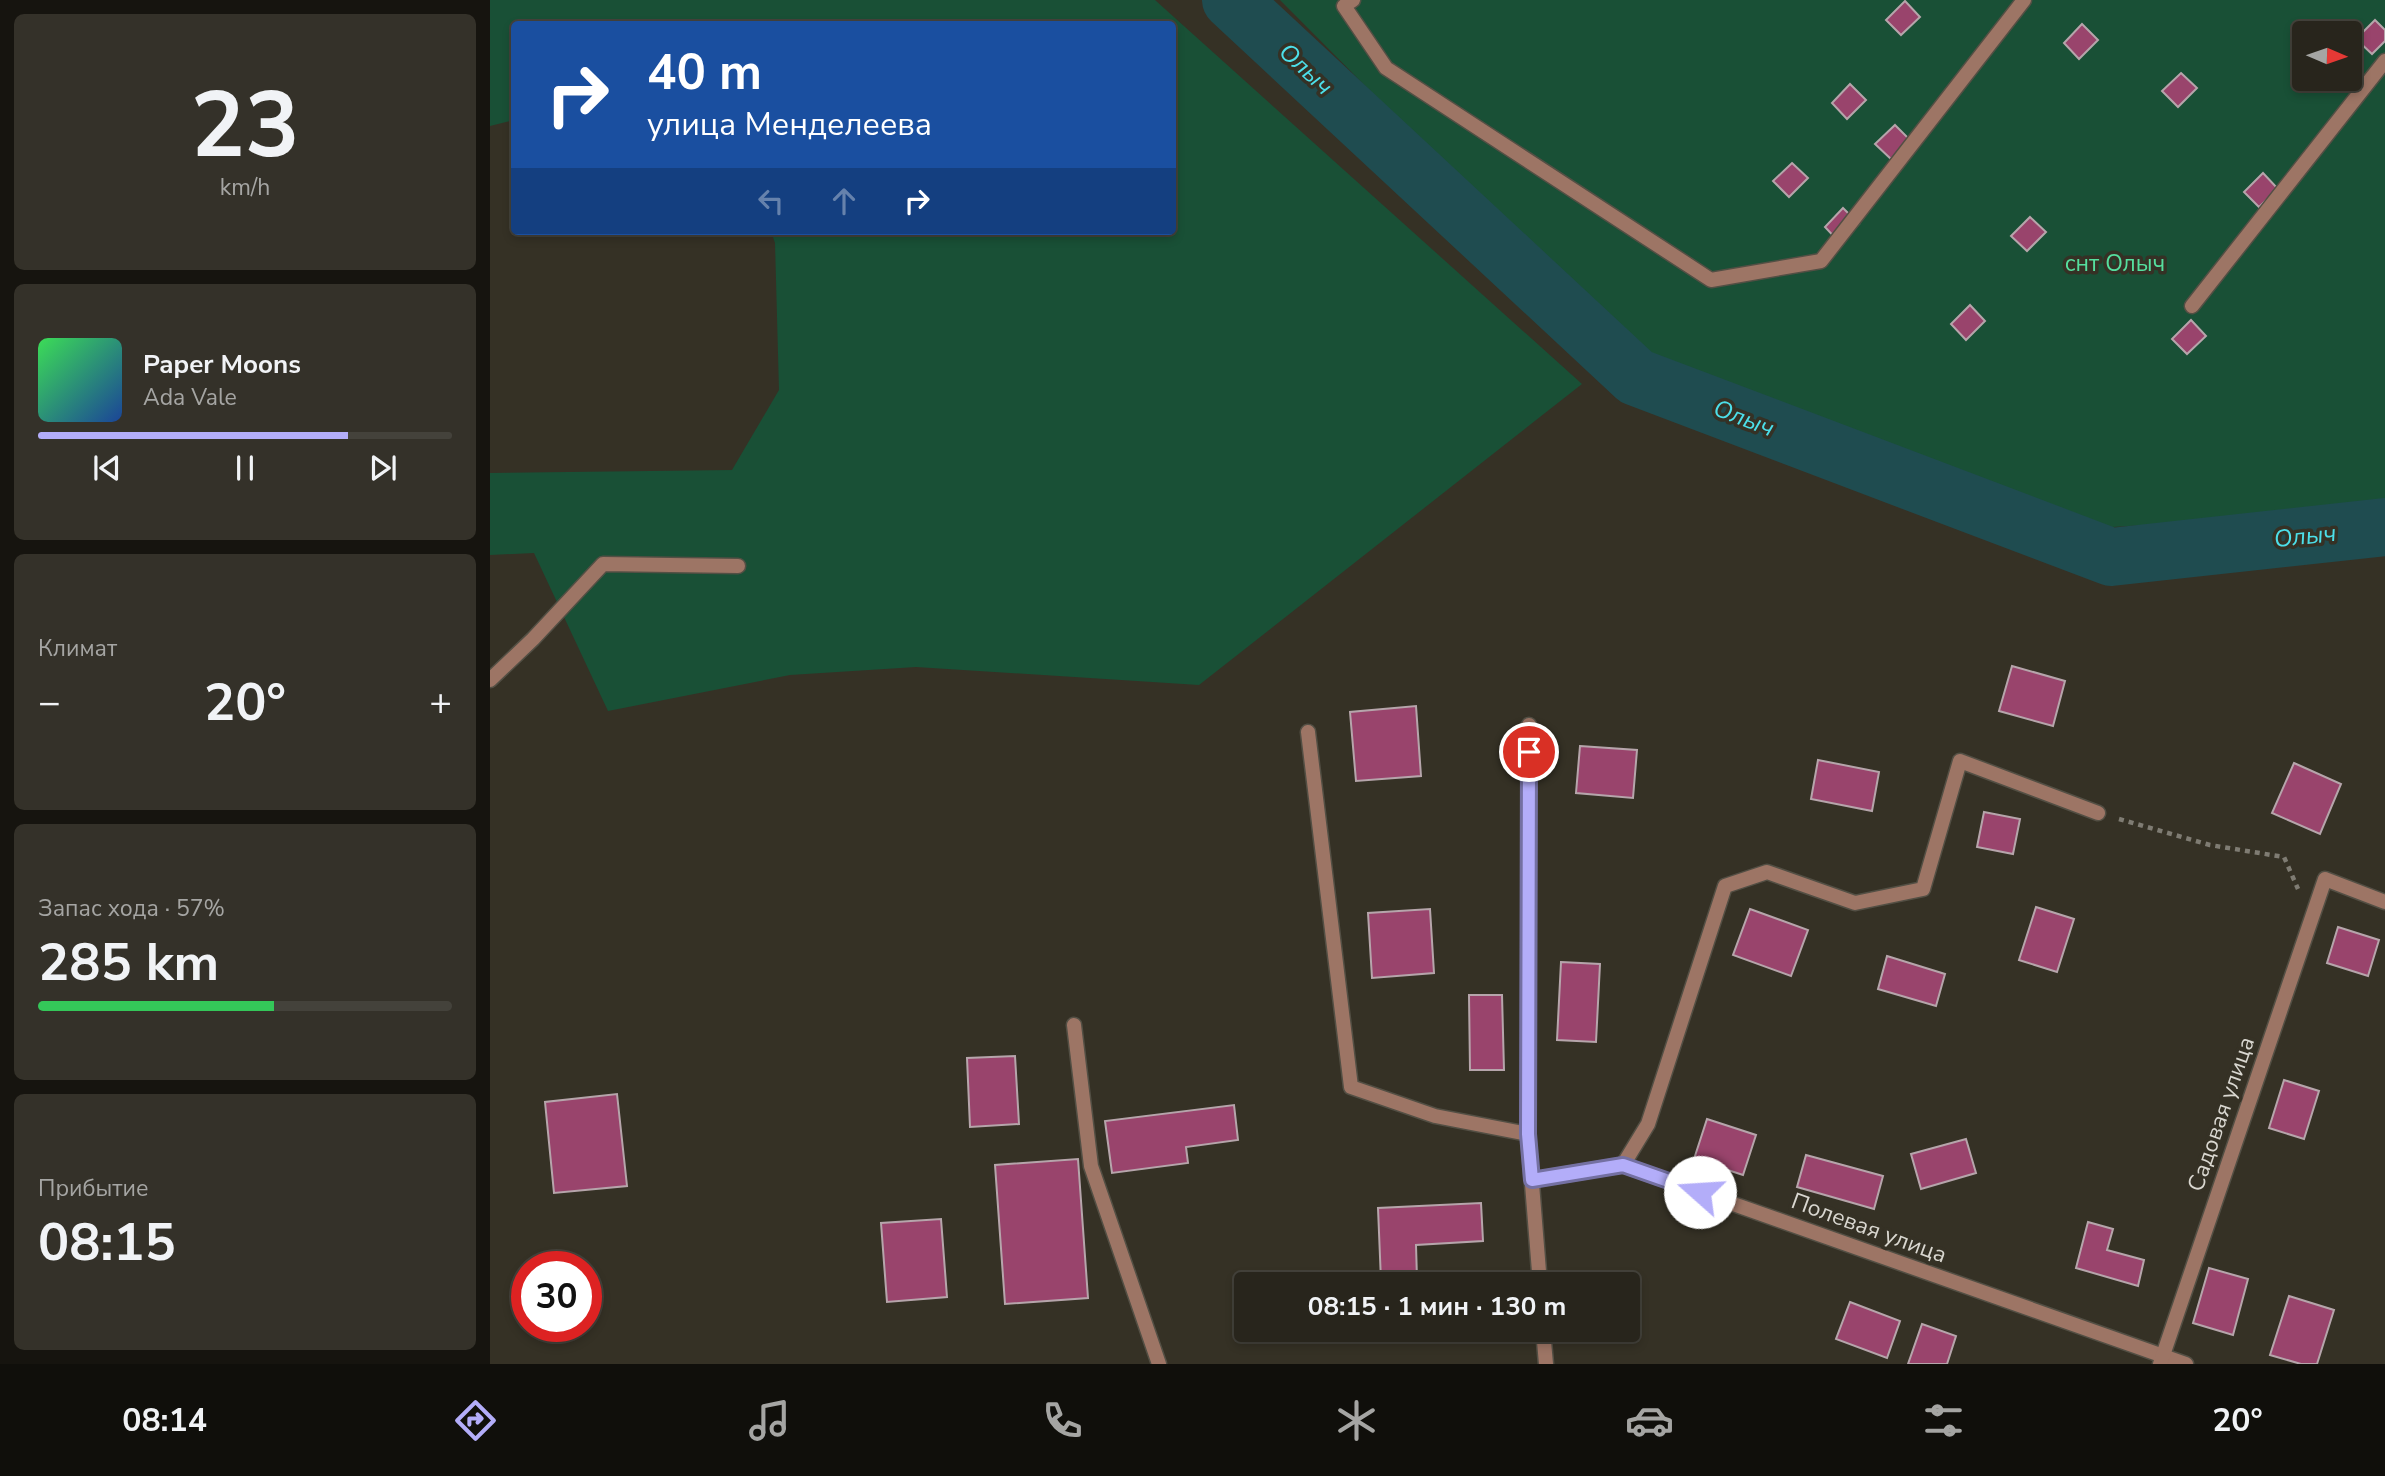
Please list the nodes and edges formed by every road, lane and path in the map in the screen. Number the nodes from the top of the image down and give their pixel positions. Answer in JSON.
{"nodes":[{"id":1,"x":1353,"y":0,"type":"edge"},
{"id":2,"x":2024,"y":0,"type":"edge"},
{"id":3,"x":2385,"y":61,"type":"edge"},
{"id":4,"x":2192,"y":306,"type":"dead end"},
{"id":5,"x":738,"y":566,"type":"dead end"},
{"id":6,"x":490,"y":680,"type":"edge"},
{"id":7,"x":1529,"y":725,"type":"dead end"},
{"id":8,"x":1308,"y":732,"type":"dead end"},
{"id":9,"x":2098,"y":813,"type":"joint"},
{"id":10,"x":2385,"y":902,"type":"edge"},
{"id":11,"x":2311,"y":922,"type":"junction"},
{"id":12,"x":1074,"y":1025,"type":"dead end"},
{"id":13,"x":1528,"y":1134,"type":"junction"},
{"id":14,"x":1623,"y":1165,"type":"junction"},
{"id":15,"x":1532,"y":1180,"type":"junction"},
{"id":16,"x":1539,"y":1272,"type":"edge"},
{"id":17,"x":1544,"y":1342,"type":"edge"},
{"id":18,"x":2161,"y":1360,"type":"edge"},
{"id":19,"x":1159,"y":1364,"type":"edge"},
{"id":20,"x":1546,"y":1364,"type":"edge"},
{"id":21,"x":2186,"y":1364,"type":"edge"}],
"edges":[{"from":1,"to":2,"type":"street"},
{"from":3,"to":4,"type":"street"},
{"from":5,"to":6,"type":"street"},
{"from":7,"to":13,"type":"street"},
{"from":8,"to":13,"type":"street"},
{"from":9,"to":11,"type":"path"},
{"from":9,"to":14,"type":"street"},
{"from":10,"to":11,"type":"street","name":"Садовая улица"},
{"from":11,"to":18,"type":"street","name":"Садовая улица"},
{"from":12,"to":19,"type":"street"},
{"from":13,"to":15,"type":"street"},
{"from":14,"to":15,"type":"street","name":"Полевая улица"},
{"from":14,"to":18,"type":"street","name":"Полевая улица"},
{"from":15,"to":16,"type":"street"},
{"from":17,"to":20,"type":"street"},
{"from":18,"to":21,"type":"street","name":"Полевая улица"}]}
